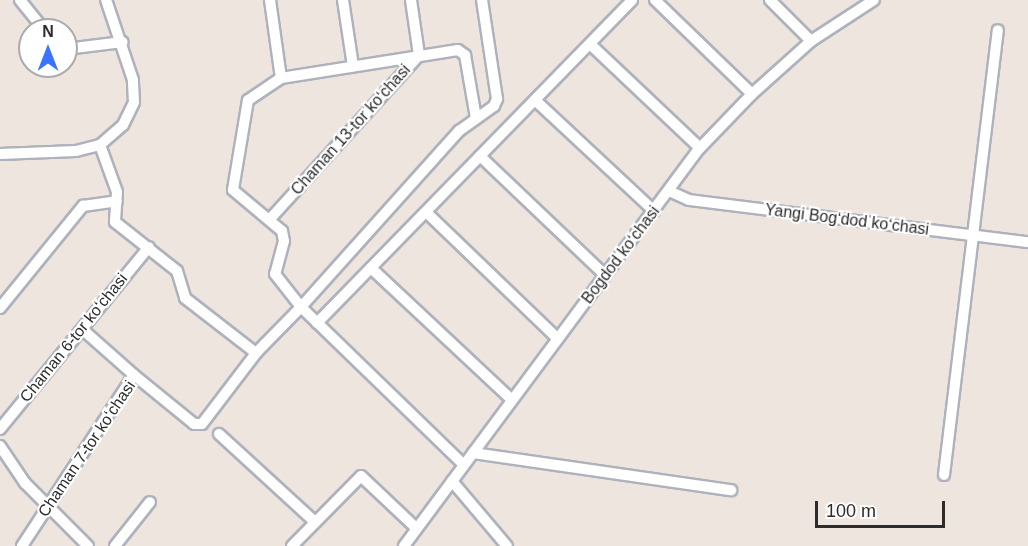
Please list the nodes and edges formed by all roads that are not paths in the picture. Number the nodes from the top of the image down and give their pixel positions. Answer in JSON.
{"nodes":[{"id":1,"x":20,"y":0,"type":"edge"},
{"id":2,"x":106,"y":0,"type":"edge"},
{"id":3,"x":270,"y":0,"type":"edge"},
{"id":4,"x":343,"y":0,"type":"edge"},
{"id":5,"x":411,"y":0,"type":"edge"},
{"id":6,"x":632,"y":0,"type":"edge"},
{"id":7,"x":655,"y":0,"type":"edge"},
{"id":8,"x":770,"y":0,"type":"edge"},
{"id":9,"x":874,"y":0,"type":"edge"},
{"id":10,"x":485,"y":1,"type":"edge"},
{"id":11,"x":34,"y":18,"type":"edge"},
{"id":12,"x":998,"y":30,"type":"dead end"},
{"id":13,"x":811,"y":41,"type":"junction"},
{"id":14,"x":123,"y":42,"type":"junction"},
{"id":15,"x":590,"y":44,"type":"junction"},
{"id":16,"x":78,"y":48,"type":"edge"},
{"id":17,"x":419,"y":55,"type":"junction"},
{"id":18,"x":353,"y":66,"type":"junction"},
{"id":19,"x":281,"y":78,"type":"junction"},
{"id":20,"x":752,"y":94,"type":"junction"},
{"id":21,"x":535,"y":100,"type":"junction"},
{"id":22,"x":476,"y":118,"type":"junction"},
{"id":23,"x":100,"y":145,"type":"junction"},
{"id":24,"x":700,"y":148,"type":"junction"},
{"id":25,"x":0,"y":154,"type":"edge"},
{"id":26,"x":480,"y":156,"type":"junction"},
{"id":27,"x":669,"y":191,"type":"junction"},
{"id":28,"x":117,"y":201,"type":"junction"},
{"id":29,"x":654,"y":211,"type":"junction"},
{"id":30,"x":426,"y":212,"type":"junction"},
{"id":31,"x":270,"y":219,"type":"junction"},
{"id":32,"x":973,"y":235,"type":"junction"},
{"id":33,"x":1028,"y":242,"type":"edge"},
{"id":34,"x":149,"y":248,"type":"junction"},
{"id":35,"x":371,"y":268,"type":"junction"},
{"id":36,"x":605,"y":276,"type":"junction"},
{"id":37,"x":301,"y":307,"type":"junction"},
{"id":38,"x":0,"y":308,"type":"edge"},
{"id":39,"x":317,"y":323,"type":"junction"},
{"id":40,"x":82,"y":329,"type":"junction"},
{"id":41,"x":558,"y":339,"type":"junction"},
{"id":42,"x":256,"y":353,"type":"junction"},
{"id":43,"x":134,"y":375,"type":"junction"},
{"id":44,"x":512,"y":400,"type":"junction"},
{"id":45,"x":0,"y":429,"type":"edge"},
{"id":46,"x":219,"y":434,"type":"dead end"},
{"id":47,"x":0,"y":446,"type":"edge"},
{"id":48,"x":473,"y":453,"type":"junction"},
{"id":49,"x":464,"y":465,"type":"junction"},
{"id":50,"x":944,"y":475,"type":"dead end"},
{"id":51,"x":452,"y":481,"type":"junction"},
{"id":52,"x":731,"y":490,"type":"dead end"},
{"id":53,"x":150,"y":502,"type":"dead end"},
{"id":54,"x":48,"y":507,"type":"junction"},
{"id":55,"x":315,"y":522,"type":"junction"},
{"id":56,"x":416,"y":528,"type":"junction"},
{"id":57,"x":22,"y":546,"type":"edge"},
{"id":58,"x":88,"y":546,"type":"edge"},
{"id":59,"x":115,"y":546,"type":"edge"},
{"id":60,"x":292,"y":546,"type":"edge"},
{"id":61,"x":404,"y":546,"type":"edge"},
{"id":62,"x":507,"y":546,"type":"edge"}],
"edges":[{"from":1,"to":11,"type":"street"},
{"from":2,"to":14,"type":"street"},
{"from":3,"to":19,"type":"street"},
{"from":4,"to":18,"type":"street"},
{"from":5,"to":17,"type":"street","name":"Chaman 13-tor koʻchasi"},
{"from":6,"to":15,"type":"street"},
{"from":7,"to":20,"type":"street"},
{"from":8,"to":13,"type":"street"},
{"from":9,"to":13,"type":"street","name":"Bogdod koʻchasi"},
{"from":10,"to":22,"type":"street"},
{"from":12,"to":32,"type":"street"},
{"from":13,"to":20,"type":"street","name":"Bogdod koʻchasi"},
{"from":14,"to":16,"type":"street"},
{"from":14,"to":23,"type":"street"},
{"from":15,"to":21,"type":"street"},
{"from":15,"to":24,"type":"street"},
{"from":17,"to":18,"type":"street"},
{"from":17,"to":22,"type":"street"},
{"from":17,"to":31,"type":"street","name":"Chaman 13-tor koʻchasi"},
{"from":18,"to":19,"type":"street"},
{"from":19,"to":31,"type":"street"},
{"from":20,"to":24,"type":"street","name":"Bogdod koʻchasi"},
{"from":21,"to":26,"type":"street"},
{"from":21,"to":29,"type":"street"},
{"from":22,"to":37,"type":"street"},
{"from":23,"to":25,"type":"street"},
{"from":23,"to":28,"type":"street"},
{"from":24,"to":27,"type":"street","name":"Bogdod koʻchasi"},
{"from":26,"to":30,"type":"street"},
{"from":26,"to":36,"type":"street"},
{"from":27,"to":29,"type":"street","name":"Bogdod koʻchasi"},
{"from":27,"to":32,"type":"street","name":"Yangi Bogʻdod koʻchasi"},
{"from":28,"to":34,"type":"street"},
{"from":28,"to":38,"type":"street"},
{"from":29,"to":36,"type":"street","name":"Bogdod koʻchasi"},
{"from":30,"to":35,"type":"street"},
{"from":30,"to":41,"type":"street"},
{"from":31,"to":37,"type":"street"},
{"from":32,"to":33,"type":"street","name":"Yangi Bogʻdod koʻchasi"},
{"from":32,"to":50,"type":"street"},
{"from":34,"to":40,"type":"street","name":"Chaman 6-tor koʻchasi"},
{"from":34,"to":42,"type":"street"},
{"from":35,"to":39,"type":"street"},
{"from":35,"to":44,"type":"street"},
{"from":36,"to":41,"type":"street","name":"Bogdod koʻchasi"},
{"from":37,"to":39,"type":"street"},
{"from":37,"to":42,"type":"street"},
{"from":39,"to":49,"type":"street"},
{"from":40,"to":43,"type":"street"},
{"from":40,"to":45,"type":"street","name":"Chaman 6-tor koʻchasi"},
{"from":41,"to":44,"type":"street","name":"Bogdod koʻchasi"},
{"from":42,"to":43,"type":"street","name":"Chaman 7-tor koʻchasi"},
{"from":43,"to":54,"type":"street","name":"Chaman 7-tor koʻchasi"},
{"from":44,"to":48,"type":"street","name":"Bogdod koʻchasi"},
{"from":46,"to":55,"type":"street"},
{"from":47,"to":54,"type":"street"},
{"from":48,"to":49,"type":"street","name":"Bogdod koʻchasi"},
{"from":48,"to":52,"type":"street"},
{"from":49,"to":51,"type":"street","name":"Bogdod koʻchasi"},
{"from":51,"to":56,"type":"street","name":"Bogdod koʻchasi"},
{"from":51,"to":62,"type":"street"},
{"from":53,"to":59,"type":"street"},
{"from":54,"to":57,"type":"street","name":"Chaman 7-tor koʻchasi"},
{"from":54,"to":58,"type":"street"},
{"from":55,"to":56,"type":"street"},
{"from":55,"to":60,"type":"street"},
{"from":56,"to":61,"type":"street","name":"Bogdod koʻchasi"}]}
